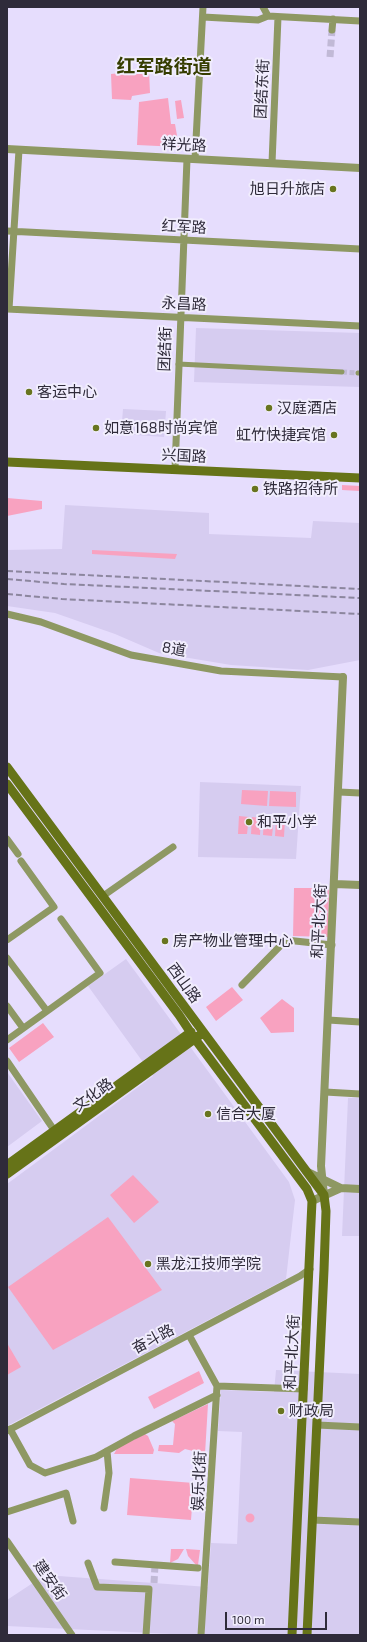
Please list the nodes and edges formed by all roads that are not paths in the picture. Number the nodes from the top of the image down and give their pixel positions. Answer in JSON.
{"nodes":[{"id":1,"x":203,"y":7,"type":"edge"},
{"id":2,"x":263,"y":7,"type":"edge"},
{"id":3,"x":268,"y":16,"type":"junction"},
{"id":4,"x":203,"y":17,"type":"junction"},
{"id":5,"x":278,"y":17,"type":"junction"},
{"id":6,"x":333,"y":19,"type":"junction"},
{"id":7,"x":360,"y":21,"type":"edge"},
{"id":8,"x":332,"y":30,"type":"tunnel mouth"},
{"id":9,"x":7,"y":149,"type":"edge"},
{"id":10,"x":19,"y":150,"type":"junction"},
{"id":11,"x":191,"y":159,"type":"junction"},
{"id":12,"x":272,"y":163,"type":"junction"},
{"id":13,"x":360,"y":168,"type":"edge"},
{"id":14,"x":11,"y":231,"type":"edge"},
{"id":15,"x":183,"y":240,"type":"junction"},
{"id":16,"x":360,"y":249,"type":"edge"},
{"id":17,"x":8,"y":309,"type":"edge"},
{"id":18,"x":180,"y":317,"type":"junction"},
{"id":19,"x":360,"y":326,"type":"edge"},
{"id":20,"x":178,"y":364,"type":"junction"},
{"id":21,"x":342,"y":372,"type":"tunnel mouth"},
{"id":22,"x":7,"y":462,"type":"edge"},
{"id":23,"x":175,"y":469,"type":"junction"},
{"id":24,"x":360,"y":478,"type":"edge"},
{"id":25,"x":7,"y":614,"type":"edge"},
{"id":26,"x":343,"y":677,"type":"joint"},
{"id":27,"x":7,"y":767,"type":"edge"},
{"id":28,"x":8,"y":787,"type":"edge"},
{"id":29,"x":339,"y":792,"type":"junction"},
{"id":30,"x":360,"y":793,"type":"edge"},
{"id":31,"x":7,"y":839,"type":"edge"},
{"id":32,"x":173,"y":847,"type":"dead end"},
{"id":33,"x":335,"y":884,"type":"junction"},
{"id":34,"x":360,"y":885,"type":"edge"},
{"id":35,"x":103,"y":896,"type":"junction"},
{"id":36,"x":61,"y":919,"type":"dead end"},
{"id":37,"x":7,"y":940,"type":"edge"},
{"id":38,"x":332,"y":945,"type":"junction"},
{"id":39,"x":7,"y":958,"type":"edge"},
{"id":40,"x":242,"y":985,"type":"dead end"},
{"id":41,"x":7,"y":1006,"type":"edge"},
{"id":42,"x":47,"y":1011,"type":"junction"},
{"id":43,"x":328,"y":1020,"type":"junction"},
{"id":44,"x":360,"y":1022,"type":"edge"},
{"id":45,"x":24,"y":1028,"type":"junction"},
{"id":46,"x":198,"y":1034,"type":"junction"},
{"id":47,"x":7,"y":1040,"type":"edge"},
{"id":48,"x":7,"y":1061,"type":"edge"},
{"id":49,"x":325,"y":1092,"type":"junction"},
{"id":50,"x":360,"y":1094,"type":"edge"},
{"id":51,"x":51,"y":1136,"type":"junction"},
{"id":52,"x":7,"y":1165,"type":"edge"},
{"id":53,"x":7,"y":1174,"type":"edge"},
{"id":54,"x":315,"y":1187,"type":"junction"},
{"id":55,"x":341,"y":1188,"type":"junction"},
{"id":56,"x":360,"y":1189,"type":"edge"},
{"id":57,"x":324,"y":1195,"type":"junction"},
{"id":58,"x":310,"y":1269,"type":"junction"},
{"id":59,"x":189,"y":1335,"type":"junction"},
{"id":60,"x":217,"y":1386,"type":"junction"},
{"id":61,"x":304,"y":1389,"type":"junction"},
{"id":62,"x":217,"y":1395,"type":"junction"},
{"id":63,"x":317,"y":1425,"type":"junction"},
{"id":64,"x":360,"y":1427,"type":"edge"},
{"id":65,"x":9,"y":1430,"type":"edge"},
{"id":66,"x":107,"y":1451,"type":"junction"},
{"id":67,"x":104,"y":1508,"type":"dead end"},
{"id":68,"x":7,"y":1512,"type":"edge"},
{"id":69,"x":312,"y":1520,"type":"junction"},
{"id":70,"x":73,"y":1521,"type":"dead end"},
{"id":71,"x":360,"y":1522,"type":"edge"},
{"id":72,"x":7,"y":1541,"type":"edge"},
{"id":73,"x":115,"y":1562,"type":"dead end"},
{"id":74,"x":88,"y":1564,"type":"dead end"},
{"id":75,"x":198,"y":1568,"type":"dead end"},
{"id":76,"x":72,"y":1635,"type":"edge"},
{"id":77,"x":146,"y":1635,"type":"edge"},
{"id":78,"x":201,"y":1635,"type":"edge"},
{"id":79,"x":292,"y":1635,"type":"edge"},
{"id":80,"x":307,"y":1635,"type":"edge"}],
"edges":[{"from":1,"to":4,"type":"street","name":"团结街"},
{"from":2,"to":3,"type":"street"},
{"from":3,"to":4,"type":"street"},
{"from":3,"to":5,"type":"street"},
{"from":4,"to":11,"type":"street","name":"团结街"},
{"from":5,"to":6,"type":"street"},
{"from":5,"to":12,"type":"street","name":"团结东街"},
{"from":6,"to":7,"type":"street"},
{"from":6,"to":8,"type":"street"},
{"from":9,"to":10,"type":"street","name":"祥光路"},
{"from":10,"to":11,"type":"street","name":"祥光路"},
{"from":10,"to":14,"type":"street"},
{"from":11,"to":12,"type":"street","name":"祥光路"},
{"from":11,"to":15,"type":"street","name":"团结街"},
{"from":12,"to":13,"type":"street","name":"祥光路"},
{"from":14,"to":15,"type":"street","name":"红军路"},
{"from":14,"to":17,"type":"street"},
{"from":15,"to":16,"type":"street","name":"红军路"},
{"from":15,"to":18,"type":"street","name":"团结街"},
{"from":17,"to":18,"type":"street","name":"永昌路"},
{"from":18,"to":19,"type":"street","name":"永昌路"},
{"from":18,"to":20,"type":"street","name":"团结街"},
{"from":20,"to":21,"type":"street"},
{"from":20,"to":23,"type":"street","name":"团结街"},
{"from":22,"to":23,"type":"main road","name":"兴国路"},
{"from":23,"to":24,"type":"main road","name":"兴国路"},
{"from":25,"to":26,"type":"street","name":"8道"},
{"from":26,"to":29,"type":"street","name":"和平北大街"},
{"from":27,"to":35,"type":"main road","name":"西山路"},
{"from":28,"to":46,"type":"main road","name":"西山路"},
{"from":29,"to":30,"type":"street"},
{"from":29,"to":33,"type":"street","name":"和平北大街"},
{"from":31,"to":37,"type":"street"},
{"from":32,"to":35,"type":"street"},
{"from":33,"to":34,"type":"street"},
{"from":33,"to":38,"type":"street","name":"和平北大街"},
{"from":35,"to":46,"type":"main road","name":"西山路"},
{"from":36,"to":42,"type":"street"},
{"from":38,"to":40,"type":"street"},
{"from":38,"to":43,"type":"street","name":"和平北大街"},
{"from":39,"to":42,"type":"street"},
{"from":41,"to":45,"type":"street"},
{"from":42,"to":45,"type":"street"},
{"from":43,"to":44,"type":"street"},
{"from":43,"to":49,"type":"street","name":"和平北大街"},
{"from":45,"to":47,"type":"street"},
{"from":46,"to":51,"type":"main road","name":"文化路"},
{"from":46,"to":54,"type":"main road","name":"西山路"},
{"from":46,"to":54,"type":"main road","name":"西山路"},
{"from":48,"to":51,"type":"street"},
{"from":49,"to":50,"type":"street"},
{"from":49,"to":54,"type":"street","name":"和平北大街"},
{"from":51,"to":52,"type":"main road","name":"文化路"},
{"from":51,"to":53,"type":"main road","name":"文化路"},
{"from":54,"to":55,"type":"street"},
{"from":54,"to":57,"type":"main road","name":"西山路"},
{"from":54,"to":58,"type":"main road","name":"和平北大街"},
{"from":55,"to":56,"type":"street"},
{"from":55,"to":57,"type":"street"},
{"from":57,"to":63,"type":"main road","name":"和平北大街"},
{"from":58,"to":59,"type":"street","name":"奋斗路"},
{"from":58,"to":61,"type":"main road","name":"和平北大街"},
{"from":59,"to":60,"type":"street","name":"娱乐北街"},
{"from":59,"to":65,"type":"street","name":"奋斗路"},
{"from":60,"to":61,"type":"street"},
{"from":60,"to":62,"type":"street","name":"娱乐北街"},
{"from":61,"to":79,"type":"main road","name":"和平北大街"},
{"from":62,"to":66,"type":"street"},
{"from":62,"to":78,"type":"street","name":"娱乐北街"},
{"from":63,"to":64,"type":"street"},
{"from":63,"to":69,"type":"main road","name":"和平北大街"},
{"from":65,"to":66,"type":"street"},
{"from":66,"to":67,"type":"street"},
{"from":68,"to":70,"type":"street"},
{"from":69,"to":71,"type":"street"},
{"from":69,"to":80,"type":"main road","name":"和平北大街"},
{"from":72,"to":76,"type":"street","name":"建安街"},
{"from":73,"to":75,"type":"street"},
{"from":74,"to":77,"type":"street"}]}
